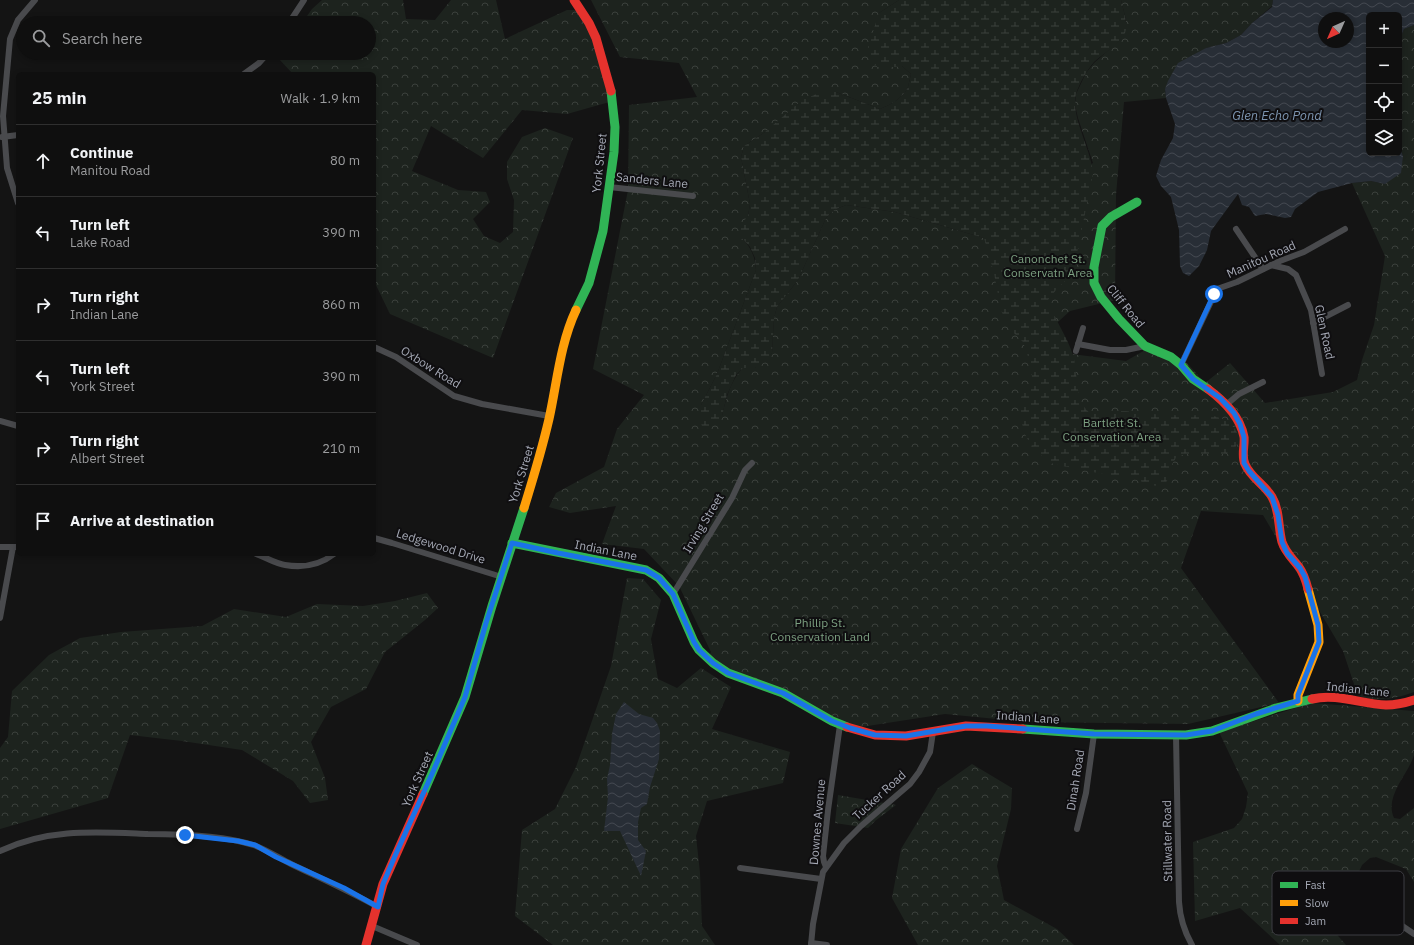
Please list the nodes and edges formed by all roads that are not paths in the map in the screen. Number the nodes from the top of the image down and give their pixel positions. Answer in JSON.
{"nodes":[{"id":1,"x":35,"y":0,"type":"edge"},
{"id":2,"x":304,"y":0,"type":"edge"},
{"id":3,"x":574,"y":0,"type":"edge"},
{"id":4,"x":21,"y":16,"type":"edge"},
{"id":5,"x":294,"y":16,"type":"edge"},
{"id":6,"x":16,"y":25,"type":"edge"},
{"id":7,"x":262,"y":60,"type":"edge"},
{"id":8,"x":247,"y":72,"type":"edge"},
{"id":9,"x":16,"y":135,"type":"edge"},
{"id":10,"x":2,"y":137,"type":"edge"},
{"id":11,"x":609,"y":187,"type":"junction"},
{"id":12,"x":693,"y":196,"type":"dead end"},
{"id":13,"x":16,"y":197,"type":"edge"},
{"id":14,"x":1137,"y":202,"type":"dead end"},
{"id":15,"x":1236,"y":229,"type":"dead end"},
{"id":16,"x":1346,"y":229,"type":"dead end"},
{"id":17,"x":1271,"y":265,"type":"junction"},
{"id":18,"x":1263,"y":269,"type":"junction"},
{"id":19,"x":1348,"y":305,"type":"dead end"},
{"id":20,"x":1313,"y":323,"type":"junction"},
{"id":21,"x":1083,"y":328,"type":"dead end"},
{"id":22,"x":1078,"y":344,"type":"junction"},
{"id":23,"x":1145,"y":346,"type":"junction"},
{"id":24,"x":376,"y":347,"type":"edge"},
{"id":25,"x":1076,"y":351,"type":"dead end"},
{"id":26,"x":1181,"y":365,"type":"junction"},
{"id":27,"x":1322,"y":374,"type":"dead end"},
{"id":28,"x":1263,"y":382,"type":"dead end"},
{"id":29,"x":1226,"y":405,"type":"junction"},
{"id":30,"x":549,"y":416,"type":"junction"},
{"id":31,"x":0,"y":421,"type":"edge"},
{"id":32,"x":16,"y":425,"type":"edge"},
{"id":33,"x":752,"y":463,"type":"dead end"},
{"id":34,"x":376,"y":538,"type":"edge"},
{"id":35,"x":512,"y":543,"type":"junction"},
{"id":36,"x":0,"y":547,"type":"edge"},
{"id":37,"x":15,"y":547,"type":"edge"},
{"id":38,"x":261,"y":556,"type":"edge"},
{"id":39,"x":331,"y":556,"type":"edge"},
{"id":40,"x":502,"y":577,"type":"junction"},
{"id":41,"x":673,"y":594,"type":"junction"},
{"id":42,"x":0,"y":618,"type":"edge"},
{"id":43,"x":1414,"y":700,"type":"edge"},
{"id":44,"x":1298,"y":701,"type":"junction"},
{"id":45,"x":840,"y":725,"type":"junction"},
{"id":46,"x":933,"y":732,"type":"junction"},
{"id":47,"x":1094,"y":734,"type":"junction"},
{"id":48,"x":1176,"y":735,"type":"junction"},
{"id":49,"x":1077,"y":828,"type":"dead end"},
{"id":50,"x":0,"y":851,"type":"edge"},
{"id":51,"x":826,"y":867,"type":"junction"},
{"id":52,"x":740,"y":868,"type":"dead end"},
{"id":53,"x":821,"y":879,"type":"junction"},
{"id":54,"x":378,"y":907,"type":"junction"},
{"id":55,"x":372,"y":926,"type":"junction"},
{"id":56,"x":1404,"y":927,"type":"edge"},
{"id":57,"x":1414,"y":934,"type":"edge"},
{"id":58,"x":811,"y":944,"type":"edge"},
{"id":59,"x":366,"y":945,"type":"edge"},
{"id":60,"x":417,"y":945,"type":"edge"},
{"id":61,"x":827,"y":945,"type":"edge"},
{"id":62,"x":1192,"y":945,"type":"edge"}],
"edges":[{"from":1,"to":4,"type":"street"},
{"from":2,"to":5,"type":"street"},
{"from":3,"to":11,"type":"street","name":"York Street"},
{"from":6,"to":10,"type":"street"},
{"from":7,"to":8,"type":"street"},
{"from":9,"to":10,"type":"street"},
{"from":10,"to":13,"type":"street"},
{"from":11,"to":12,"type":"street","name":"Sanders Lane"},
{"from":11,"to":30,"type":"street","name":"York Street"},
{"from":14,"to":23,"type":"street","name":"Cliff Road"},
{"from":15,"to":18,"type":"street"},
{"from":16,"to":17,"type":"street","name":"Manitou Road"},
{"from":17,"to":18,"type":"street","name":"Manitou Road"},
{"from":17,"to":20,"type":"street","name":"Glen Road"},
{"from":18,"to":26,"type":"street","name":"Manitou Road"},
{"from":19,"to":20,"type":"street"},
{"from":20,"to":27,"type":"street","name":"Glen Road"},
{"from":21,"to":22,"type":"street"},
{"from":22,"to":23,"type":"street"},
{"from":22,"to":25,"type":"street"},
{"from":23,"to":26,"type":"street"},
{"from":24,"to":30,"type":"street","name":"Oxbow Road"},
{"from":26,"to":29,"type":"street"},
{"from":28,"to":29,"type":"street"},
{"from":29,"to":44,"type":"street"},
{"from":30,"to":35,"type":"street","name":"York Street"},
{"from":31,"to":32,"type":"street"},
{"from":33,"to":41,"type":"street","name":"Irving Street"},
{"from":34,"to":40,"type":"street","name":"Ledgewood Drive"},
{"from":35,"to":40,"type":"street","name":"York Street"},
{"from":35,"to":41,"type":"street","name":"Indian Lane"},
{"from":36,"to":37,"type":"street"},
{"from":37,"to":42,"type":"street"},
{"from":38,"to":39,"type":"street"},
{"from":40,"to":54,"type":"street","name":"York Street"},
{"from":41,"to":45,"type":"street","name":"Indian Lane"},
{"from":43,"to":44,"type":"street","name":"Indian Lane"},
{"from":44,"to":48,"type":"street","name":"Indian Lane"},
{"from":45,"to":46,"type":"street","name":"Indian Lane"},
{"from":45,"to":51,"type":"street","name":"Downes Avenue"},
{"from":46,"to":47,"type":"street","name":"Indian Lane"},
{"from":46,"to":51,"type":"street","name":"Tucker Road"},
{"from":47,"to":48,"type":"street","name":"Indian Lane"},
{"from":47,"to":49,"type":"street","name":"Dinah Road"},
{"from":48,"to":62,"type":"street","name":"Stillwater Road"},
{"from":50,"to":54,"type":"street"},
{"from":51,"to":53,"type":"street","name":"Downes Avenue"},
{"from":52,"to":53,"type":"street"},
{"from":53,"to":58,"type":"street","name":"Downes Avenue"},
{"from":54,"to":55,"type":"street","name":"York Street"},
{"from":55,"to":59,"type":"street","name":"York Street"},
{"from":55,"to":60,"type":"street"},
{"from":56,"to":57,"type":"street"},
{"from":58,"to":61,"type":"street"}]}
